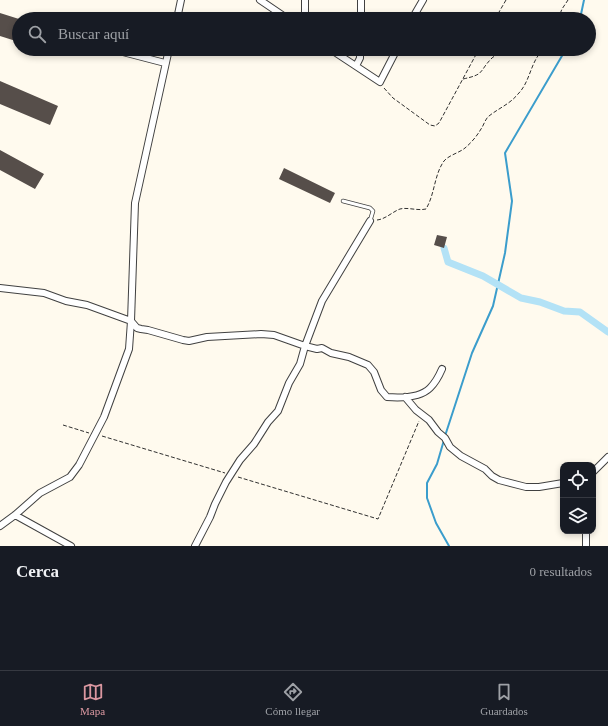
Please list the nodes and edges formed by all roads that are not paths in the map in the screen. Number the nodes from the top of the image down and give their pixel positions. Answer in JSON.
{"nodes":[{"id":1,"x":181,"y":0,"type":"edge"},
{"id":2,"x":260,"y":0,"type":"edge"},
{"id":3,"x":305,"y":0,"type":"edge"},
{"id":4,"x":361,"y":0,"type":"edge"},
{"id":5,"x":417,"y":0,"type":"edge"},
{"id":6,"x":423,"y":0,"type":"edge"},
{"id":7,"x":417,"y":10,"type":"joint"},
{"id":8,"x":178,"y":12,"type":"edge"},
{"id":9,"x":278,"y":12,"type":"edge"},
{"id":10,"x":305,"y":12,"type":"edge"},
{"id":11,"x":361,"y":12,"type":"edge"},
{"id":12,"x":139,"y":56,"type":"edge"},
{"id":13,"x":168,"y":56,"type":"edge"},
{"id":14,"x":341,"y":56,"type":"edge"},
{"id":15,"x":360,"y":56,"type":"edge"},
{"id":16,"x":393,"y":56,"type":"edge"},
{"id":17,"x":166,"y":63,"type":"junction"},
{"id":18,"x":356,"y":66,"type":"junction"},
{"id":19,"x":343,"y":201,"type":"dead end"},
{"id":20,"x":370,"y":221,"type":"joint"},
{"id":21,"x":0,"y":288,"type":"edge"},
{"id":22,"x":131,"y":322,"type":"junction"},
{"id":23,"x":305,"y":346,"type":"junction"},
{"id":24,"x":442,"y":369,"type":"dead end"},
{"id":25,"x":405,"y":397,"type":"junction"},
{"id":26,"x":608,"y":457,"type":"edge"},
{"id":27,"x":596,"y":469,"type":"edge"},
{"id":28,"x":560,"y":483,"type":"edge"},
{"id":29,"x":15,"y":515,"type":"junction"},
{"id":30,"x":0,"y":526,"type":"edge"},
{"id":31,"x":586,"y":534,"type":"edge"},
{"id":32,"x":71,"y":546,"type":"edge"},
{"id":33,"x":195,"y":546,"type":"edge"},
{"id":34,"x":586,"y":546,"type":"edge"}],
"edges":[{"from":1,"to":8,"type":"street"},
{"from":2,"to":9,"type":"street"},
{"from":3,"to":10,"type":"street"},
{"from":4,"to":11,"type":"street"},
{"from":5,"to":7,"type":"street"},
{"from":6,"to":7,"type":"street"},
{"from":12,"to":17,"type":"street"},
{"from":13,"to":17,"type":"street"},
{"from":14,"to":18,"type":"street"},
{"from":15,"to":18,"type":"street"},
{"from":16,"to":18,"type":"street"},
{"from":17,"to":22,"type":"street"},
{"from":19,"to":20,"type":"lane"},
{"from":20,"to":23,"type":"street"},
{"from":21,"to":22,"type":"street"},
{"from":22,"to":23,"type":"street"},
{"from":22,"to":29,"type":"street"},
{"from":23,"to":25,"type":"street"},
{"from":23,"to":33,"type":"street"},
{"from":24,"to":25,"type":"street"},
{"from":25,"to":28,"type":"street"},
{"from":26,"to":27,"type":"street"},
{"from":29,"to":30,"type":"street"},
{"from":29,"to":32,"type":"street"},
{"from":31,"to":34,"type":"street"}]}
